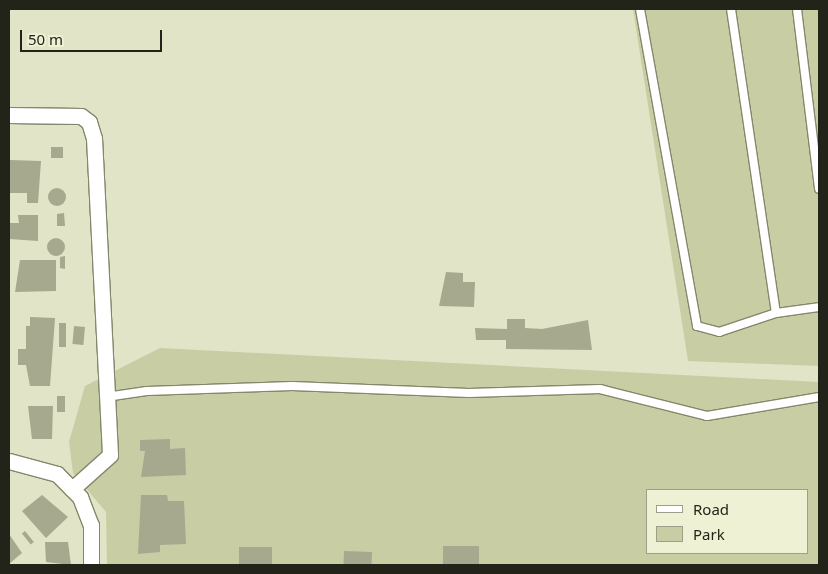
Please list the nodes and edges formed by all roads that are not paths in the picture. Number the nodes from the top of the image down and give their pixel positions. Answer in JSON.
{"nodes":[{"id":1,"x":640,"y":9,"type":"edge"},
{"id":2,"x":731,"y":9,"type":"edge"},
{"id":3,"x":797,"y":9,"type":"edge"},
{"id":4,"x":9,"y":115,"type":"edge"},
{"id":5,"x":819,"y":189,"type":"edge"},
{"id":6,"x":819,"y":307,"type":"edge"},
{"id":7,"x":776,"y":313,"type":"junction"},
{"id":8,"x":106,"y":397,"type":"junction"},
{"id":9,"x":819,"y":397,"type":"edge"},
{"id":10,"x":9,"y":461,"type":"edge"},
{"id":11,"x":72,"y":489,"type":"junction"},
{"id":12,"x":90,"y":565,"type":"edge"}],
"edges":[{"from":1,"to":7,"type":"lane"},
{"from":2,"to":7,"type":"lane"},
{"from":3,"to":5,"type":"lane"},
{"from":4,"to":8,"type":"street"},
{"from":6,"to":7,"type":"lane"},
{"from":8,"to":9,"type":"lane"},
{"from":8,"to":11,"type":"street"},
{"from":10,"to":11,"type":"street"},
{"from":11,"to":12,"type":"street"}]}
